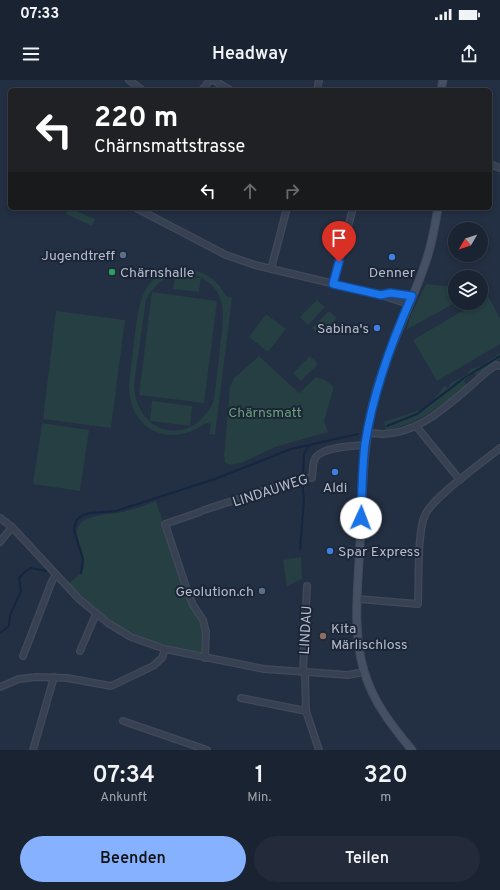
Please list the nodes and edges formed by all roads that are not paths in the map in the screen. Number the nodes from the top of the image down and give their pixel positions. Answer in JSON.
{"nodes":[{"id":1,"x":128,"y":80,"type":"edge"},
{"id":2,"x":210,"y":80,"type":"edge"},
{"id":3,"x":213,"y":80,"type":"edge"},
{"id":4,"x":139,"y":88,"type":"edge"},
{"id":5,"x":204,"y":88,"type":"edge"},
{"id":6,"x":227,"y":88,"type":"edge"},
{"id":7,"x":140,"y":210,"type":"edge"},
{"id":8,"x":286,"y":210,"type":"edge"},
{"id":9,"x":352,"y":210,"type":"edge"},
{"id":10,"x":438,"y":210,"type":"edge"},
{"id":11,"x":271,"y":269,"type":"junction"},
{"id":12,"x":333,"y":284,"type":"junction"},
{"id":13,"x":381,"y":295,"type":"junction"},
{"id":14,"x":412,"y":296,"type":"junction"},
{"id":15,"x":408,"y":304,"type":"junction"},
{"id":16,"x":500,"y":366,"type":"edge"},
{"id":17,"x":416,"y":426,"type":"junction"},
{"id":18,"x":367,"y":432,"type":"junction"},
{"id":19,"x":365,"y":446,"type":"junction"},
{"id":20,"x":500,"y":448,"type":"edge"},
{"id":21,"x":460,"y":480,"type":"junction"},
{"id":22,"x":0,"y":518,"type":"edge"},
{"id":23,"x":12,"y":527,"type":"junction"},
{"id":24,"x":0,"y":542,"type":"edge"},
{"id":25,"x":56,"y":575,"type":"junction"},
{"id":26,"x":307,"y":586,"type":"dead end"},
{"id":27,"x":358,"y":599,"type":"junction"},
{"id":28,"x":96,"y":614,"type":"junction"},
{"id":29,"x":165,"y":649,"type":"junction"},
{"id":30,"x":80,"y":651,"type":"dead end"},
{"id":31,"x":23,"y":656,"type":"dead end"},
{"id":32,"x":205,"y":658,"type":"junction"},
{"id":33,"x":364,"y":672,"type":"junction"},
{"id":34,"x":304,"y":674,"type":"junction"},
{"id":35,"x":54,"y":677,"type":"junction"},
{"id":36,"x":0,"y":687,"type":"edge"},
{"id":37,"x":241,"y":698,"type":"dead end"},
{"id":38,"x":306,"y":711,"type":"junction"},
{"id":39,"x":123,"y":721,"type":"dead end"},
{"id":40,"x":33,"y":750,"type":"edge"},
{"id":41,"x":207,"y":750,"type":"edge"},
{"id":42,"x":319,"y":750,"type":"edge"},
{"id":43,"x":412,"y":750,"type":"edge"}],
"edges":[{"from":1,"to":4,"type":"street"},
{"from":2,"to":5,"type":"street"},
{"from":3,"to":6,"type":"street"},
{"from":7,"to":11,"type":"street"},
{"from":8,"to":11,"type":"street"},
{"from":9,"to":12,"type":"street"},
{"from":10,"to":14,"type":"main road"},
{"from":11,"to":12,"type":"street"},
{"from":12,"to":13,"type":"street"},
{"from":13,"to":14,"type":"street"},
{"from":13,"to":15,"type":"street"},
{"from":14,"to":15,"type":"main road"},
{"from":15,"to":18,"type":"main road"},
{"from":16,"to":17,"type":"street"},
{"from":17,"to":18,"type":"street"},
{"from":17,"to":21,"type":"street"},
{"from":18,"to":19,"type":"main road"},
{"from":19,"to":27,"type":"main road"},
{"from":19,"to":32,"type":"street","name":"LINDAUWEG"},
{"from":20,"to":21,"type":"street"},
{"from":21,"to":27,"type":"street"},
{"from":22,"to":23,"type":"street"},
{"from":23,"to":24,"type":"street"},
{"from":23,"to":25,"type":"street"},
{"from":25,"to":28,"type":"street"},
{"from":25,"to":31,"type":"street"},
{"from":26,"to":34,"type":"street","name":"LINDAU"},
{"from":27,"to":33,"type":"main road"},
{"from":28,"to":29,"type":"street"},
{"from":28,"to":30,"type":"street"},
{"from":29,"to":32,"type":"street"},
{"from":29,"to":35,"type":"street"},
{"from":32,"to":34,"type":"street"},
{"from":33,"to":34,"type":"street"},
{"from":33,"to":43,"type":"main road"},
{"from":34,"to":38,"type":"street","name":"LINDAU"},
{"from":35,"to":36,"type":"street"},
{"from":35,"to":40,"type":"street"},
{"from":37,"to":38,"type":"street"},
{"from":38,"to":42,"type":"street","name":"LINDAU"},
{"from":39,"to":41,"type":"street"}]}
